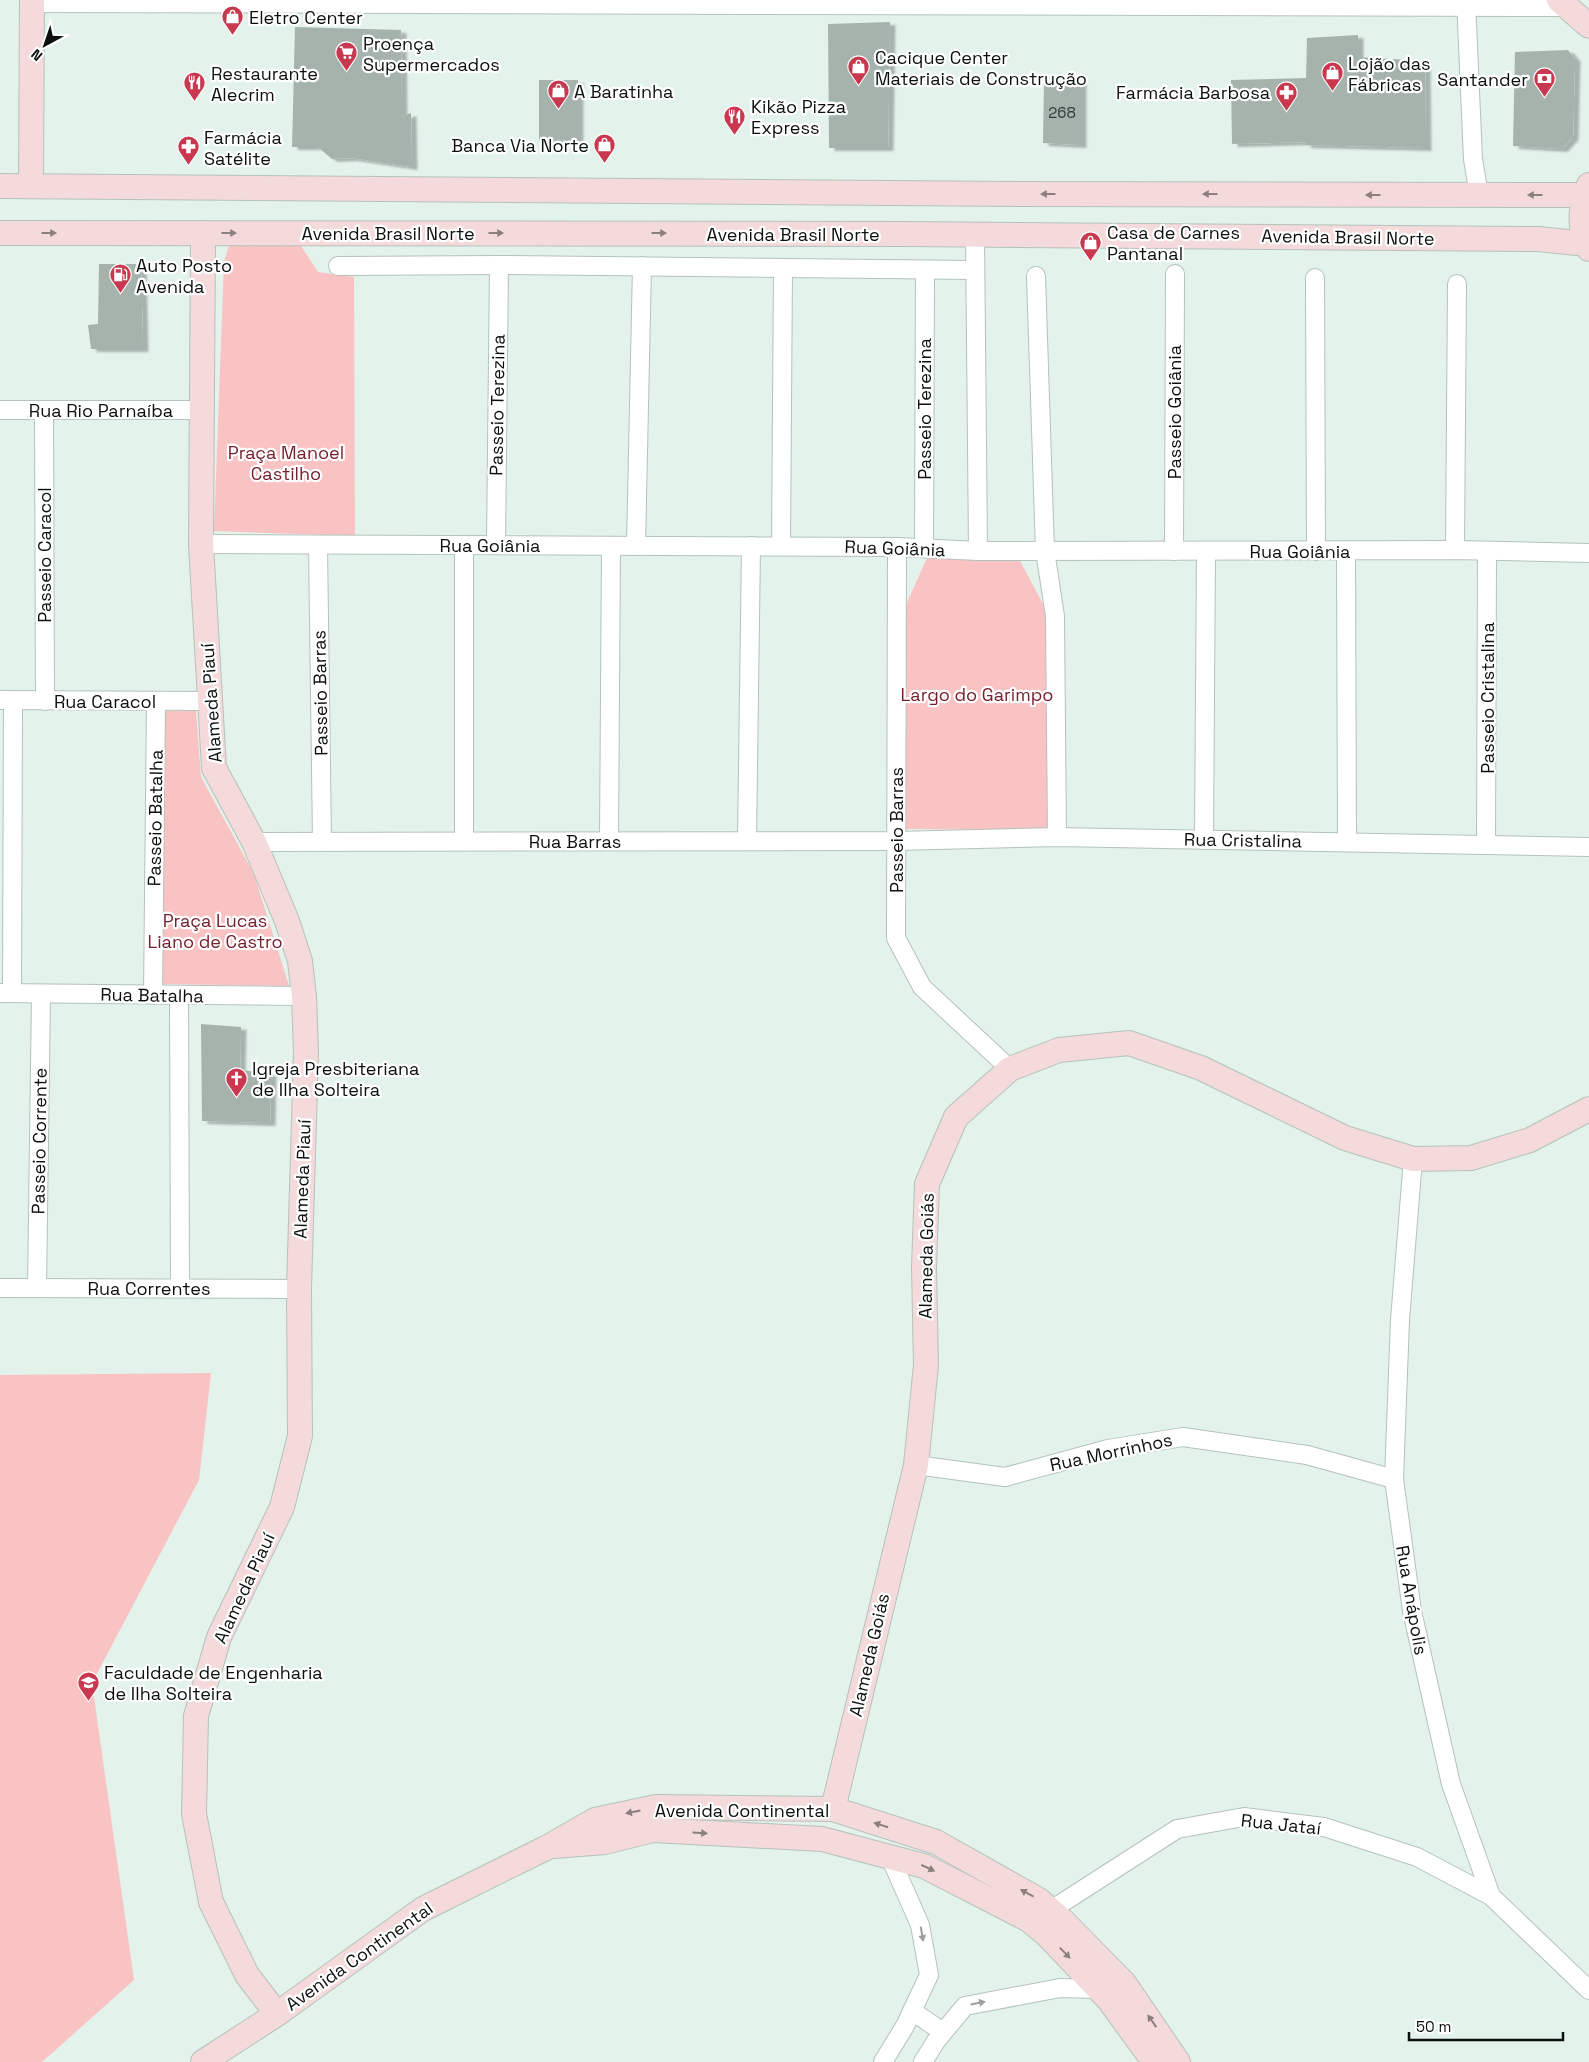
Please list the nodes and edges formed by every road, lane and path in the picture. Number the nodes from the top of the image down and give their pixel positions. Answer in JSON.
{"nodes":[{"id":1,"x":32,"y":1,"type":"edge"},
{"id":2,"x":158,"y":2,"type":"edge"},
{"id":3,"x":303,"y":2,"type":"edge"},
{"id":4,"x":440,"y":2,"type":"edge"},
{"id":5,"x":582,"y":2,"type":"edge"},
{"id":6,"x":731,"y":2,"type":"edge"},
{"id":7,"x":890,"y":3,"type":"edge"},
{"id":8,"x":1035,"y":3,"type":"edge"},
{"id":9,"x":1178,"y":3,"type":"edge"},
{"id":10,"x":1321,"y":3,"type":"edge"},
{"id":11,"x":1466,"y":4,"type":"edge"},
{"id":12,"x":1563,"y":4,"type":"edge"},
{"id":13,"x":1589,"y":26,"type":"edge"},
{"id":14,"x":0,"y":186,"type":"edge"},
{"id":15,"x":31,"y":186,"type":"junction"},
{"id":16,"x":1587,"y":190,"type":"edge"},
{"id":17,"x":1479,"y":195,"type":"junction"},
{"id":18,"x":0,"y":233,"type":"edge"},
{"id":19,"x":203,"y":233,"type":"junction"},
{"id":20,"x":975,"y":234,"type":"junction"},
{"id":21,"x":1588,"y":246,"type":"edge"},
{"id":22,"x":499,"y":265,"type":"junction"},
{"id":23,"x":338,"y":266,"type":"dead end"},
{"id":24,"x":642,"y":266,"type":"junction"},
{"id":25,"x":783,"y":268,"type":"junction"},
{"id":26,"x":925,"y":270,"type":"junction"},
{"id":27,"x":975,"y":270,"type":"junction"},
{"id":28,"x":1174,"y":274,"type":"dead end"},
{"id":29,"x":1036,"y":276,"type":"dead end"},
{"id":30,"x":1315,"y":278,"type":"dead end"},
{"id":31,"x":1457,"y":284,"type":"dead end"},
{"id":32,"x":0,"y":410,"type":"edge"},
{"id":33,"x":44,"y":410,"type":"junction"},
{"id":34,"x":202,"y":410,"type":"junction"},
{"id":35,"x":201,"y":544,"type":"junction"},
{"id":36,"x":318,"y":545,"type":"junction"},
{"id":37,"x":464,"y":545,"type":"junction"},
{"id":38,"x":496,"y":545,"type":"junction"},
{"id":39,"x":611,"y":546,"type":"junction"},
{"id":40,"x":636,"y":546,"type":"junction"},
{"id":41,"x":751,"y":546,"type":"junction"},
{"id":42,"x":781,"y":546,"type":"junction"},
{"id":43,"x":897,"y":547,"type":"junction"},
{"id":44,"x":924,"y":548,"type":"junction"},
{"id":45,"x":1455,"y":550,"type":"junction"},
{"id":46,"x":978,"y":551,"type":"junction"},
{"id":47,"x":1045,"y":551,"type":"junction"},
{"id":48,"x":1174,"y":551,"type":"junction"},
{"id":49,"x":1206,"y":551,"type":"junction"},
{"id":50,"x":1316,"y":551,"type":"junction"},
{"id":51,"x":1346,"y":551,"type":"junction"},
{"id":52,"x":1487,"y":551,"type":"junction"},
{"id":53,"x":1589,"y":553,"type":"edge"},
{"id":54,"x":7,"y":700,"type":"edge"},
{"id":55,"x":45,"y":700,"type":"junction"},
{"id":56,"x":156,"y":701,"type":"junction"},
{"id":57,"x":210,"y":701,"type":"junction"},
{"id":58,"x":1057,"y":837,"type":"junction"},
{"id":59,"x":1204,"y":840,"type":"junction"},
{"id":60,"x":608,"y":841,"type":"junction"},
{"id":61,"x":747,"y":841,"type":"junction"},
{"id":62,"x":896,"y":841,"type":"junction"},
{"id":63,"x":254,"y":842,"type":"junction"},
{"id":64,"x":322,"y":842,"type":"junction"},
{"id":65,"x":464,"y":842,"type":"junction"},
{"id":66,"x":1348,"y":842,"type":"junction"},
{"id":67,"x":1486,"y":845,"type":"junction"},
{"id":68,"x":1589,"y":847,"type":"edge"},
{"id":69,"x":6,"y":993,"type":"edge"},
{"id":70,"x":41,"y":994,"type":"junction"},
{"id":71,"x":153,"y":995,"type":"junction"},
{"id":72,"x":179,"y":995,"type":"junction"},
{"id":73,"x":304,"y":996,"type":"junction"},
{"id":74,"x":1010,"y":1069,"type":"junction"},
{"id":75,"x":1589,"y":1110,"type":"edge"},
{"id":76,"x":1413,"y":1159,"type":"junction"},
{"id":77,"x":0,"y":1288,"type":"edge"},
{"id":78,"x":37,"y":1288,"type":"junction"},
{"id":79,"x":180,"y":1288,"type":"junction"},
{"id":80,"x":299,"y":1289,"type":"junction"},
{"id":81,"x":916,"y":1465,"type":"junction"},
{"id":82,"x":1394,"y":1479,"type":"junction"},
{"id":83,"x":833,"y":1810,"type":"junction"},
{"id":84,"x":548,"y":1847,"type":"junction"},
{"id":85,"x":890,"y":1857,"type":"junction"},
{"id":86,"x":1491,"y":1896,"type":"junction"},
{"id":87,"x":1051,"y":1910,"type":"junction"},
{"id":88,"x":1099,"y":1989,"type":"junction"},
{"id":89,"x":1589,"y":1990,"type":"edge"},
{"id":90,"x":912,"y":2012,"type":"junction"},
{"id":91,"x":277,"y":2014,"type":"junction"},
{"id":92,"x":943,"y":2032,"type":"junction"},
{"id":93,"x":204,"y":2062,"type":"edge"},
{"id":94,"x":883,"y":2062,"type":"edge"},
{"id":95,"x":923,"y":2062,"type":"edge"},
{"id":96,"x":1154,"y":2062,"type":"edge"},
{"id":97,"x":1178,"y":2062,"type":"edge"}],
"edges":[{"from":1,"to":2,"type":"street"},
{"from":1,"to":15,"type":"street"},
{"from":2,"to":3,"type":"street"},
{"from":3,"to":4,"type":"street"},
{"from":4,"to":5,"type":"street"},
{"from":5,"to":6,"type":"street"},
{"from":6,"to":7,"type":"street"},
{"from":7,"to":8,"type":"street"},
{"from":8,"to":9,"type":"street"},
{"from":9,"to":10,"type":"street"},
{"from":10,"to":11,"type":"street"},
{"from":11,"to":12,"type":"street"},
{"from":11,"to":17,"type":"street"},
{"from":12,"to":13,"type":"street"},
{"from":14,"to":15,"type":"street"},
{"from":17,"to":15,"type":"street","one_way":true},
{"from":16,"to":17,"type":"street","one_way":true},
{"from":16,"to":21,"type":"street"},
{"from":18,"to":19,"type":"street","name":"Avenida Brasil Norte","one_way":true},
{"from":19,"to":20,"type":"street","name":"Avenida Brasil Norte","one_way":true},
{"from":19,"to":34,"type":"street","name":"Alameda Piauí"},
{"from":20,"to":21,"type":"street","name":"Avenida Brasil Norte"},
{"from":20,"to":27,"type":"street"},
{"from":22,"to":23,"type":"street"},
{"from":22,"to":24,"type":"street"},
{"from":22,"to":38,"type":"street","name":"Passeio Terezina"},
{"from":24,"to":25,"type":"street"},
{"from":24,"to":40,"type":"street"},
{"from":25,"to":26,"type":"street"},
{"from":25,"to":42,"type":"street"},
{"from":26,"to":27,"type":"street"},
{"from":26,"to":44,"type":"street","name":"Passeio Terezina"},
{"from":27,"to":46,"type":"street"},
{"from":28,"to":48,"type":"street","name":"Passeio Goiânia"},
{"from":29,"to":47,"type":"street"},
{"from":30,"to":50,"type":"street"},
{"from":31,"to":45,"type":"street"},
{"from":32,"to":33,"type":"street","name":"Rua Rio Parnaíba"},
{"from":33,"to":34,"type":"street","name":"Rua Rio Parnaíba"},
{"from":33,"to":55,"type":"street","name":"Passeio Caracol"},
{"from":34,"to":35,"type":"street","name":"Alameda Piauí"},
{"from":35,"to":36,"type":"street","name":"Rua Goiânia"},
{"from":35,"to":57,"type":"street","name":"Alameda Piauí"},
{"from":36,"to":37,"type":"street","name":"Rua Goiânia"},
{"from":36,"to":64,"type":"street","name":"Passeio Barras"},
{"from":37,"to":38,"type":"street","name":"Rua Goiânia"},
{"from":37,"to":65,"type":"street"},
{"from":38,"to":39,"type":"street","name":"Rua Goiânia"},
{"from":39,"to":40,"type":"street","name":"Rua Goiânia"},
{"from":39,"to":60,"type":"street"},
{"from":40,"to":41,"type":"street","name":"Rua Goiânia"},
{"from":41,"to":42,"type":"street","name":"Rua Goiânia"},
{"from":41,"to":61,"type":"street"},
{"from":42,"to":43,"type":"street","name":"Rua Goiânia"},
{"from":43,"to":44,"type":"street","name":"Rua Goiânia"},
{"from":43,"to":62,"type":"street","name":"Passeio Barras"},
{"from":44,"to":46,"type":"street","name":"Rua Goiânia"},
{"from":45,"to":51,"type":"street","name":"Rua Goiânia"},
{"from":45,"to":52,"type":"street","name":"Rua Goiânia"},
{"from":46,"to":47,"type":"street","name":"Rua Goiânia"},
{"from":47,"to":48,"type":"street","name":"Rua Goiânia"},
{"from":47,"to":58,"type":"street"},
{"from":48,"to":49,"type":"street","name":"Rua Goiânia"},
{"from":49,"to":50,"type":"street","name":"Rua Goiânia"},
{"from":49,"to":59,"type":"street"},
{"from":50,"to":51,"type":"street","name":"Rua Goiânia"},
{"from":51,"to":66,"type":"street"},
{"from":52,"to":53,"type":"street","name":"Rua Goiânia"},
{"from":52,"to":67,"type":"street","name":"Passeio Cristalina"},
{"from":54,"to":55,"type":"street","name":"Rua Caracol"},
{"from":54,"to":69,"type":"street"},
{"from":55,"to":56,"type":"street","name":"Rua Caracol"},
{"from":56,"to":57,"type":"street","name":"Rua Caracol"},
{"from":56,"to":71,"type":"street","name":"Passeio Batalha"},
{"from":57,"to":63,"type":"street","name":"Alameda Piauí"},
{"from":58,"to":59,"type":"street","name":"Rua Cristalina"},
{"from":58,"to":62,"type":"street","name":"Rua Cristalina"},
{"from":59,"to":66,"type":"street","name":"Rua Cristalina"},
{"from":60,"to":61,"type":"street","name":"Rua Barras"},
{"from":60,"to":65,"type":"street","name":"Rua Barras"},
{"from":61,"to":62,"type":"street","name":"Rua Barras"},
{"from":62,"to":74,"type":"street","name":"Passeio Barras"},
{"from":63,"to":64,"type":"street","name":"Rua Barras"},
{"from":63,"to":73,"type":"street","name":"Alameda Piauí"},
{"from":64,"to":65,"type":"street","name":"Rua Barras"},
{"from":66,"to":67,"type":"street","name":"Rua Cristalina"},
{"from":67,"to":68,"type":"street","name":"Rua Cristalina"},
{"from":69,"to":70,"type":"street","name":"Rua Batalha"},
{"from":70,"to":71,"type":"street","name":"Rua Batalha"},
{"from":70,"to":78,"type":"street","name":"Passeio Corrente"},
{"from":71,"to":72,"type":"street","name":"Rua Batalha"},
{"from":72,"to":73,"type":"street","name":"Rua Batalha"},
{"from":72,"to":79,"type":"street"},
{"from":73,"to":80,"type":"street","name":"Alameda Piauí"},
{"from":74,"to":76,"type":"street","name":"Alameda Goiás"},
{"from":74,"to":81,"type":"street","name":"Alameda Goiás"},
{"from":75,"to":76,"type":"street","name":"Alameda Goiás"},
{"from":76,"to":82,"type":"street","name":"Rua Anápolis"},
{"from":77,"to":78,"type":"street","name":"Rua Correntes"},
{"from":78,"to":79,"type":"street","name":"Rua Correntes"},
{"from":79,"to":80,"type":"street","name":"Rua Correntes"},
{"from":80,"to":91,"type":"street","name":"Alameda Piauí"},
{"from":81,"to":82,"type":"street","name":"Rua Morrinhos"},
{"from":81,"to":83,"type":"street","name":"Alameda Goiás"},
{"from":82,"to":86,"type":"street","name":"Rua Anápolis"},
{"from":83,"to":84,"type":"street","name":"Avenida Continental","one_way":true},
{"from":87,"to":83,"type":"street","name":"Avenida Continental","one_way":true},
{"from":84,"to":85,"type":"street","name":"Avenida Continental","one_way":true},
{"from":84,"to":91,"type":"street","name":"Avenida Continental"},
{"from":85,"to":88,"type":"street","name":"Avenida Continental","one_way":true},
{"from":85,"to":90,"type":"street","one_way":true},
{"from":86,"to":87,"type":"street","name":"Rua Jataí"},
{"from":86,"to":89,"type":"street","name":"Rua Anápolis"},
{"from":97,"to":87,"type":"street","name":"Avenida Continental","one_way":true},
{"from":92,"to":88,"type":"street","one_way":true},
{"from":88,"to":96,"type":"street","name":"Avenida Continental"},
{"from":90,"to":92,"type":"street"},
{"from":90,"to":94,"type":"street"},
{"from":91,"to":93,"type":"street","name":"Avenida Continental"},
{"from":92,"to":95,"type":"street"}]}
